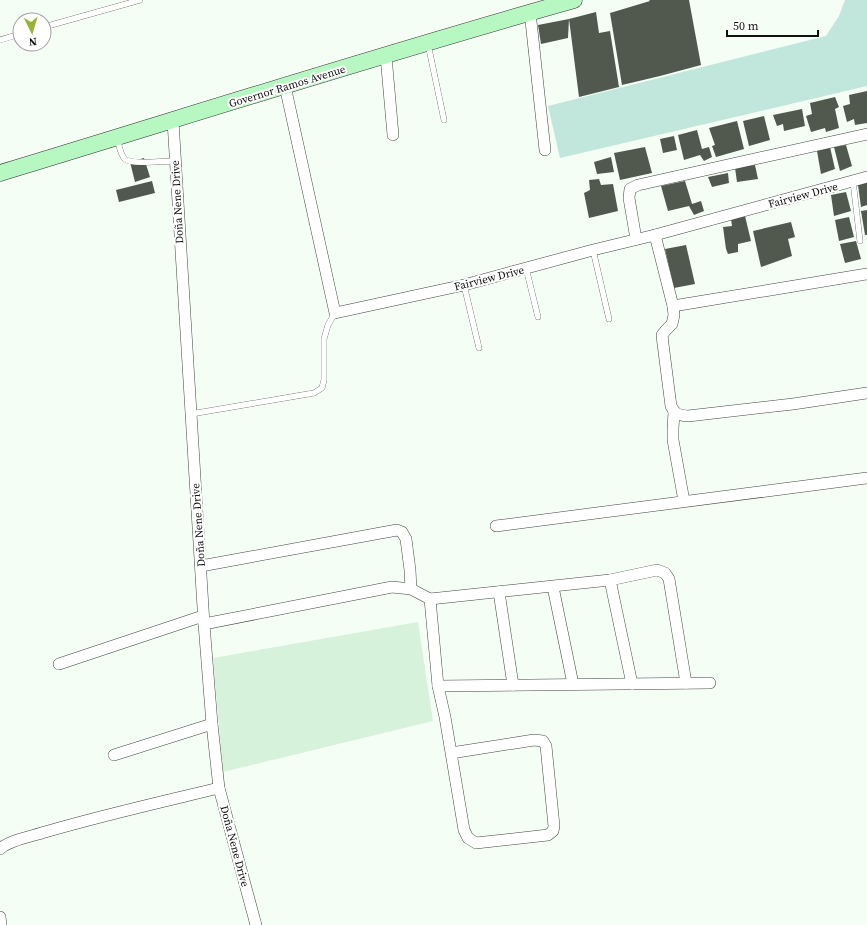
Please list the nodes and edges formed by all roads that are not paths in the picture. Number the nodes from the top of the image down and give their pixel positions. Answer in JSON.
{"nodes":[{"id":1,"x":140,"y":0,"type":"edge"},
{"id":2,"x":574,"y":0,"type":"edge"},
{"id":3,"x":551,"y":3,"type":"edge"},
{"id":4,"x":530,"y":12,"type":"junction"},
{"id":5,"x":52,"y":25,"type":"edge"},
{"id":6,"x":12,"y":36,"type":"edge"},
{"id":7,"x":0,"y":40,"type":"edge"},
{"id":8,"x":428,"y":43,"type":"junction"},
{"id":9,"x":386,"y":56,"type":"junction"},
{"id":10,"x":285,"y":86,"type":"junction"},
{"id":11,"x":444,"y":120,"type":"dead end"},
{"id":12,"x":173,"y":121,"type":"junction"},
{"id":13,"x":867,"y":134,"type":"edge"},
{"id":14,"x":393,"y":135,"type":"dead end"},
{"id":15,"x":117,"y":138,"type":"junction"},
{"id":16,"x":545,"y":150,"type":"dead end"},
{"id":17,"x":175,"y":161,"type":"junction"},
{"id":18,"x":0,"y":173,"type":"edge"},
{"id":19,"x":867,"y":177,"type":"edge"},
{"id":20,"x":853,"y":181,"type":"junction"},
{"id":21,"x":655,"y":235,"type":"junction"},
{"id":22,"x":636,"y":239,"type":"junction"},
{"id":23,"x":860,"y":241,"type":"dead end"},
{"id":24,"x":593,"y":250,"type":"junction"},
{"id":25,"x":526,"y":268,"type":"junction"},
{"id":26,"x":867,"y":274,"type":"edge"},
{"id":27,"x":464,"y":285,"type":"junction"},
{"id":28,"x":673,"y":306,"type":"junction"},
{"id":29,"x":335,"y":313,"type":"junction"},
{"id":30,"x":538,"y":317,"type":"dead end"},
{"id":31,"x":609,"y":319,"type":"dead end"},
{"id":32,"x":478,"y":348,"type":"dead end"},
{"id":33,"x":867,"y":393,"type":"edge"},
{"id":34,"x":674,"y":412,"type":"junction"},
{"id":35,"x":191,"y":414,"type":"junction"},
{"id":36,"x":867,"y":478,"type":"edge"},
{"id":37,"x":684,"y":501,"type":"junction"},
{"id":38,"x":496,"y":526,"type":"dead end"},
{"id":39,"x":201,"y":566,"type":"junction"},
{"id":40,"x":610,"y":580,"type":"junction"},
{"id":41,"x":553,"y":587,"type":"junction"},
{"id":42,"x":411,"y":589,"type":"junction"},
{"id":43,"x":499,"y":592,"type":"junction"},
{"id":44,"x":430,"y":599,"type":"junction"},
{"id":45,"x":203,"y":620,"type":"junction"},
{"id":46,"x":59,"y":664,"type":"dead end"},
{"id":47,"x":686,"y":683,"type":"junction"},
{"id":48,"x":710,"y":683,"type":"dead end"},
{"id":49,"x":573,"y":684,"type":"junction"},
{"id":50,"x":632,"y":684,"type":"junction"},
{"id":51,"x":513,"y":685,"type":"junction"},
{"id":52,"x":438,"y":686,"type":"junction"},
{"id":53,"x":212,"y":724,"type":"junction"},
{"id":54,"x":451,"y":753,"type":"junction"},
{"id":55,"x":114,"y":755,"type":"dead end"},
{"id":56,"x":219,"y":788,"type":"junction"},
{"id":57,"x":0,"y":849,"type":"edge"},
{"id":58,"x":0,"y":917,"type":"edge"},
{"id":59,"x":1,"y":925,"type":"edge"},
{"id":60,"x":256,"y":925,"type":"edge"}],
"edges":[{"from":1,"to":5,"type":"lane"},
{"from":2,"to":3,"type":"main road","name":"Governor Ramos Avenue"},
{"from":3,"to":4,"type":"main road","name":"Governor Ramos Avenue"},
{"from":4,"to":8,"type":"main road","name":"Governor Ramos Avenue"},
{"from":4,"to":16,"type":"street"},
{"from":6,"to":7,"type":"lane"},
{"from":8,"to":9,"type":"main road","name":"Governor Ramos Avenue"},
{"from":8,"to":11,"type":"lane"},
{"from":9,"to":10,"type":"main road","name":"Governor Ramos Avenue"},
{"from":9,"to":14,"type":"street"},
{"from":10,"to":12,"type":"main road","name":"Governor Ramos Avenue"},
{"from":10,"to":29,"type":"street"},
{"from":12,"to":15,"type":"main road","name":"Governor Ramos Avenue"},
{"from":12,"to":17,"type":"street","name":"Doña Nene Drive"},
{"from":13,"to":22,"type":"street"},
{"from":15,"to":17,"type":"lane"},
{"from":15,"to":18,"type":"main road","name":"Governor Ramos Avenue"},
{"from":17,"to":35,"type":"street","name":"Doña Nene Drive"},
{"from":19,"to":20,"type":"street","name":"Fairview Drive"},
{"from":20,"to":21,"type":"street","name":"Fairview Drive"},
{"from":20,"to":23,"type":"lane"},
{"from":21,"to":22,"type":"street","name":"Fairview Drive"},
{"from":21,"to":28,"type":"street"},
{"from":22,"to":24,"type":"street","name":"Fairview Drive"},
{"from":24,"to":25,"type":"street","name":"Fairview Drive"},
{"from":24,"to":31,"type":"lane"},
{"from":25,"to":27,"type":"street","name":"Fairview Drive"},
{"from":25,"to":30,"type":"lane"},
{"from":26,"to":28,"type":"street"},
{"from":27,"to":29,"type":"street","name":"Fairview Drive"},
{"from":27,"to":32,"type":"lane"},
{"from":28,"to":34,"type":"street"},
{"from":29,"to":35,"type":"lane"},
{"from":33,"to":34,"type":"street"},
{"from":34,"to":37,"type":"street"},
{"from":35,"to":39,"type":"street","name":"Doña Nene Drive"},
{"from":36,"to":37,"type":"street"},
{"from":37,"to":38,"type":"street"},
{"from":39,"to":42,"type":"street"},
{"from":39,"to":45,"type":"street","name":"Doña Nene Drive"},
{"from":40,"to":41,"type":"street"},
{"from":40,"to":47,"type":"street"},
{"from":40,"to":50,"type":"street"},
{"from":41,"to":43,"type":"street"},
{"from":41,"to":49,"type":"street"},
{"from":42,"to":44,"type":"street"},
{"from":42,"to":45,"type":"street"},
{"from":43,"to":44,"type":"street"},
{"from":43,"to":51,"type":"street"},
{"from":44,"to":52,"type":"street"},
{"from":45,"to":46,"type":"street"},
{"from":45,"to":53,"type":"street","name":"Doña Nene Drive"},
{"from":47,"to":48,"type":"street"},
{"from":47,"to":50,"type":"street"},
{"from":49,"to":50,"type":"street"},
{"from":49,"to":51,"type":"street"},
{"from":51,"to":52,"type":"street"},
{"from":52,"to":54,"type":"street"},
{"from":53,"to":55,"type":"street"},
{"from":53,"to":56,"type":"street","name":"Doña Nene Drive"},
{"from":54,"to":54,"type":"street"},
{"from":56,"to":57,"type":"street"},
{"from":56,"to":60,"type":"street","name":"Doña Nene Drive"},
{"from":58,"to":59,"type":"street"}]}
